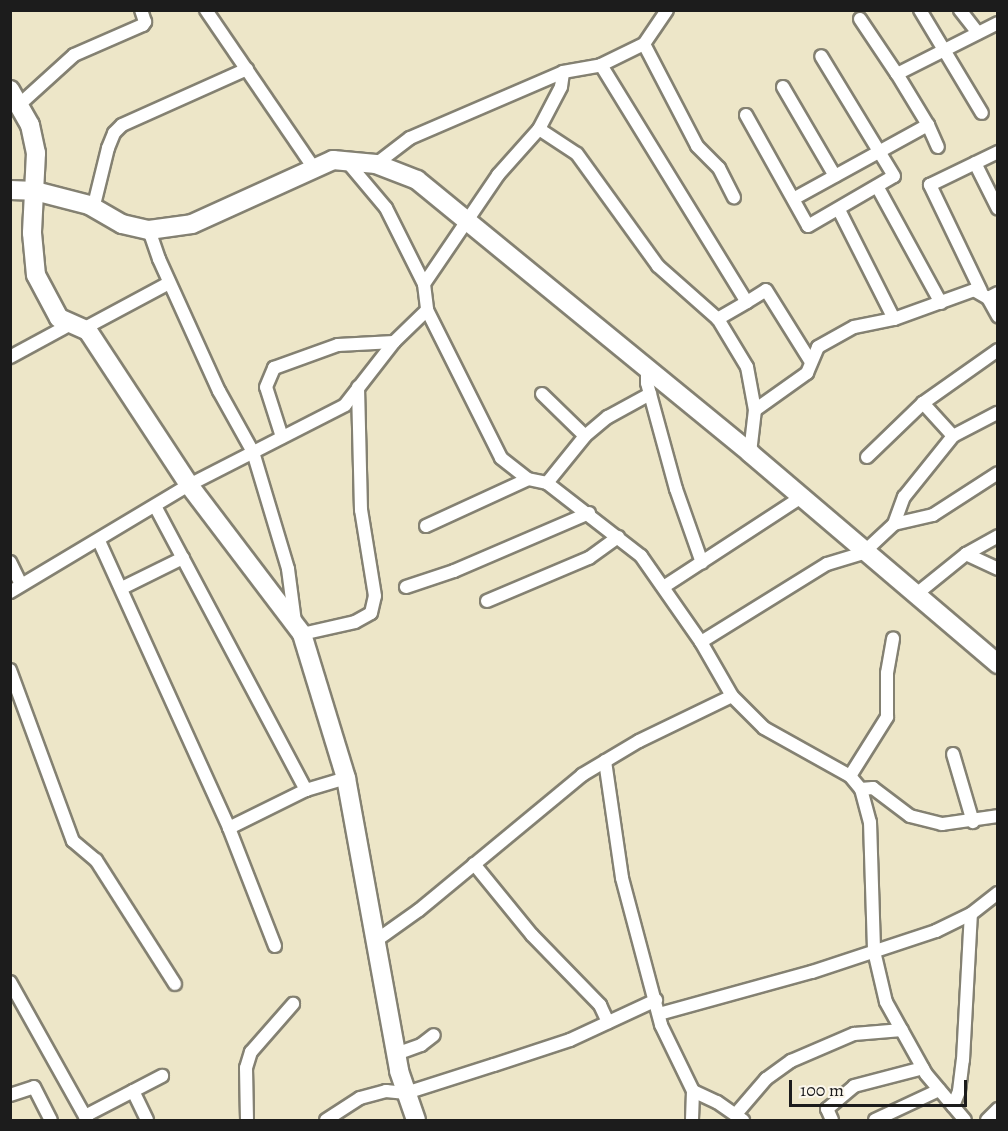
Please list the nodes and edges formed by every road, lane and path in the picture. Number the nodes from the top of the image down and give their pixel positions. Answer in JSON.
{"nodes":[{"id":1,"x":141,"y":10,"type":"edge"},
{"id":2,"x":206,"y":10,"type":"edge"},
{"id":3,"x":667,"y":10,"type":"edge"},
{"id":4,"x":920,"y":10,"type":"edge"},
{"id":5,"x":960,"y":10,"type":"edge"},
{"id":6,"x":860,"y":19,"type":"dead end"},
{"id":7,"x":998,"y":23,"type":"edge"},
{"id":8,"x":978,"y":33,"type":"junction"},
{"id":9,"x":644,"y":44,"type":"junction"},
{"id":10,"x":947,"y":50,"type":"junction"},
{"id":11,"x":821,"y":56,"type":"dead end"},
{"id":12,"x":601,"y":65,"type":"junction"},
{"id":13,"x":247,"y":69,"type":"junction"},
{"id":14,"x":563,"y":72,"type":"junction"},
{"id":15,"x":897,"y":74,"type":"junction"},
{"id":16,"x":783,"y":87,"type":"dead end"},
{"id":17,"x":15,"y":97,"type":"edge"},
{"id":18,"x":982,"y":113,"type":"dead end"},
{"id":19,"x":746,"y":116,"type":"dead end"},
{"id":20,"x":928,"y":125,"type":"junction"},
{"id":21,"x":539,"y":129,"type":"junction"},
{"id":22,"x":938,"y":147,"type":"dead end"},
{"id":23,"x":879,"y":151,"type":"junction"},
{"id":24,"x":998,"y":152,"type":"edge"},
{"id":25,"x":975,"y":163,"type":"junction"},
{"id":26,"x":350,"y":164,"type":"junction"},
{"id":27,"x":376,"y":164,"type":"junction"},
{"id":28,"x":313,"y":167,"type":"junction"},
{"id":29,"x":835,"y":176,"type":"junction"},
{"id":30,"x":878,"y":188,"type":"junction"},
{"id":31,"x":10,"y":190,"type":"edge"},
{"id":32,"x":36,"y":191,"type":"junction"},
{"id":33,"x":734,"y":197,"type":"dead end"},
{"id":34,"x":795,"y":198,"type":"junction"},
{"id":35,"x":93,"y":208,"type":"junction"},
{"id":36,"x":998,"y":209,"type":"edge"},
{"id":37,"x":839,"y":210,"type":"junction"},
{"id":38,"x":465,"y":223,"type":"junction"},
{"id":39,"x":149,"y":230,"type":"junction"},
{"id":40,"x":169,"y":283,"type":"junction"},
{"id":41,"x":424,"y":284,"type":"junction"},
{"id":42,"x":989,"y":294,"type":"edge"},
{"id":43,"x":747,"y":302,"type":"junction"},
{"id":44,"x":940,"y":303,"type":"junction"},
{"id":45,"x":427,"y":310,"type":"junction"},
{"id":46,"x":998,"y":316,"type":"edge"},
{"id":47,"x":718,"y":319,"type":"junction"},
{"id":48,"x":894,"y":319,"type":"junction"},
{"id":49,"x":77,"y":327,"type":"junction"},
{"id":50,"x":394,"y":342,"type":"junction"},
{"id":51,"x":998,"y":350,"type":"edge"},
{"id":52,"x":10,"y":357,"type":"edge"},
{"id":53,"x":812,"y":362,"type":"junction"},
{"id":54,"x":647,"y":370,"type":"junction"},
{"id":55,"x":358,"y":387,"type":"junction"},
{"id":56,"x":542,"y":394,"type":"dead end"},
{"id":57,"x":650,"y":394,"type":"junction"},
{"id":58,"x":923,"y":404,"type":"junction"},
{"id":59,"x":754,"y":410,"type":"junction"},
{"id":60,"x":997,"y":413,"type":"edge"},
{"id":61,"x":585,"y":436,"type":"junction"},
{"id":62,"x":953,"y":436,"type":"junction"},
{"id":63,"x":282,"y":437,"type":"junction"},
{"id":64,"x":253,"y":452,"type":"junction"},
{"id":65,"x":750,"y":453,"type":"junction"},
{"id":66,"x":867,"y":457,"type":"dead end"},
{"id":67,"x":998,"y":473,"type":"edge"},
{"id":68,"x":528,"y":479,"type":"junction"},
{"id":69,"x":547,"y":483,"type":"junction"},
{"id":70,"x":189,"y":485,"type":"junction"},
{"id":71,"x":800,"y":498,"type":"junction"},
{"id":72,"x":155,"y":506,"type":"junction"},
{"id":73,"x":589,"y":513,"type":"junction"},
{"id":74,"x":894,"y":524,"type":"junction"},
{"id":75,"x":426,"y":526,"type":"dead end"},
{"id":76,"x":998,"y":536,"type":"edge"},
{"id":77,"x":618,"y":537,"type":"junction"},
{"id":78,"x":99,"y":541,"type":"junction"},
{"id":79,"x":863,"y":553,"type":"junction"},
{"id":80,"x":966,"y":554,"type":"junction"},
{"id":81,"x":183,"y":558,"type":"junction"},
{"id":82,"x":10,"y":562,"type":"edge"},
{"id":83,"x":702,"y":563,"type":"junction"},
{"id":84,"x":998,"y":569,"type":"edge"},
{"id":85,"x":665,"y":586,"type":"junction"},
{"id":86,"x":406,"y":587,"type":"dead end"},
{"id":87,"x":122,"y":588,"type":"junction"},
{"id":88,"x":16,"y":589,"type":"edge"},
{"id":89,"x":914,"y":596,"type":"junction"},
{"id":90,"x":487,"y":601,"type":"dead end"},
{"id":91,"x":299,"y":629,"type":"junction"},
{"id":92,"x":893,"y":639,"type":"dead end"},
{"id":93,"x":701,"y":642,"type":"junction"},
{"id":94,"x":998,"y":664,"type":"edge"},
{"id":95,"x":10,"y":670,"type":"edge"},
{"id":96,"x":732,"y":696,"type":"junction"},
{"id":97,"x":953,"y":754,"type":"dead end"},
{"id":98,"x":605,"y":761,"type":"junction"},
{"id":99,"x":850,"y":776,"type":"junction"},
{"id":100,"x":346,"y":778,"type":"junction"},
{"id":101,"x":861,"y":789,"type":"junction"},
{"id":102,"x":306,"y":790,"type":"junction"},
{"id":103,"x":998,"y":816,"type":"edge"},
{"id":104,"x":973,"y":822,"type":"junction"},
{"id":105,"x":229,"y":828,"type":"junction"},
{"id":106,"x":474,"y":864,"type":"junction"},
{"id":107,"x":998,"y":893,"type":"edge"},
{"id":108,"x":971,"y":914,"type":"junction"},
{"id":109,"x":374,"y":942,"type":"junction"},
{"id":110,"x":275,"y":946,"type":"dead end"},
{"id":111,"x":874,"y":951,"type":"junction"},
{"id":112,"x":10,"y":982,"type":"edge"},
{"id":113,"x":175,"y":984,"type":"dead end"},
{"id":114,"x":656,"y":1000,"type":"junction"},
{"id":115,"x":293,"y":1004,"type":"dead end"},
{"id":116,"x":659,"y":1014,"type":"junction"},
{"id":117,"x":608,"y":1022,"type":"junction"},
{"id":118,"x":902,"y":1030,"type":"junction"},
{"id":119,"x":434,"y":1035,"type":"dead end"},
{"id":120,"x":396,"y":1053,"type":"junction"},
{"id":121,"x":923,"y":1068,"type":"junction"},
{"id":122,"x":162,"y":1076,"type":"dead end"},
{"id":123,"x":939,"y":1090,"type":"junction"},
{"id":124,"x":133,"y":1091,"type":"junction"},
{"id":125,"x":693,"y":1091,"type":"junction"},
{"id":126,"x":406,"y":1093,"type":"junction"},
{"id":127,"x":10,"y":1095,"type":"edge"},
{"id":128,"x":952,"y":1106,"type":"junction"},
{"id":129,"x":998,"y":1110,"type":"edge"},
{"id":130,"x":740,"y":1117,"type":"edge"},
{"id":131,"x":86,"y":1118,"type":"edge"},
{"id":132,"x":51,"y":1120,"type":"edge"},
{"id":133,"x":147,"y":1120,"type":"edge"},
{"id":134,"x":247,"y":1120,"type":"edge"},
{"id":135,"x":326,"y":1120,"type":"edge"},
{"id":136,"x":416,"y":1120,"type":"edge"},
{"id":137,"x":692,"y":1120,"type":"edge"},
{"id":138,"x":832,"y":1120,"type":"edge"},
{"id":139,"x":874,"y":1120,"type":"edge"},
{"id":140,"x":965,"y":1120,"type":"edge"},
{"id":141,"x":987,"y":1120,"type":"edge"}],
"edges":[{"from":1,"to":17,"type":"street"},
{"from":2,"to":13,"type":"street"},
{"from":3,"to":9,"type":"street"},
{"from":4,"to":10,"type":"street"},
{"from":5,"to":8,"type":"street"},
{"from":6,"to":15,"type":"street"},
{"from":7,"to":8,"type":"street"},
{"from":8,"to":10,"type":"street"},
{"from":9,"to":12,"type":"street"},
{"from":9,"to":33,"type":"street"},
{"from":10,"to":15,"type":"street"},
{"from":10,"to":18,"type":"street"},
{"from":11,"to":23,"type":"street"},
{"from":12,"to":14,"type":"street"},
{"from":12,"to":43,"type":"street"},
{"from":13,"to":28,"type":"street"},
{"from":13,"to":35,"type":"street"},
{"from":14,"to":21,"type":"street"},
{"from":14,"to":27,"type":"street"},
{"from":15,"to":20,"type":"street"},
{"from":16,"to":29,"type":"street"},
{"from":17,"to":32,"type":"main road"},
{"from":19,"to":34,"type":"street"},
{"from":20,"to":22,"type":"street"},
{"from":20,"to":23,"type":"street"},
{"from":21,"to":38,"type":"street"},
{"from":21,"to":47,"type":"street"},
{"from":23,"to":29,"type":"street"},
{"from":23,"to":30,"type":"street"},
{"from":24,"to":25,"type":"street"},
{"from":25,"to":36,"type":"street"},
{"from":25,"to":42,"type":"street"},
{"from":26,"to":27,"type":"main road"},
{"from":26,"to":28,"type":"main road"},
{"from":26,"to":41,"type":"street"},
{"from":27,"to":38,"type":"main road"},
{"from":28,"to":39,"type":"main road"},
{"from":29,"to":34,"type":"street"},
{"from":30,"to":37,"type":"street"},
{"from":30,"to":44,"type":"street"},
{"from":31,"to":32,"type":"main road"},
{"from":32,"to":35,"type":"main road"},
{"from":32,"to":49,"type":"main road"},
{"from":34,"to":37,"type":"street"},
{"from":35,"to":39,"type":"main road"},
{"from":37,"to":48,"type":"street"},
{"from":38,"to":41,"type":"street"},
{"from":38,"to":54,"type":"main road"},
{"from":39,"to":40,"type":"street"},
{"from":40,"to":49,"type":"street"},
{"from":40,"to":64,"type":"street"},
{"from":41,"to":45,"type":"street"},
{"from":42,"to":44,"type":"street"},
{"from":42,"to":46,"type":"street"},
{"from":43,"to":47,"type":"street"},
{"from":43,"to":53,"type":"street"},
{"from":44,"to":48,"type":"street"},
{"from":45,"to":50,"type":"street"},
{"from":45,"to":68,"type":"street"},
{"from":47,"to":59,"type":"street"},
{"from":48,"to":53,"type":"street"},
{"from":49,"to":52,"type":"street"},
{"from":49,"to":70,"type":"main road"},
{"from":50,"to":55,"type":"street"},
{"from":50,"to":63,"type":"street"},
{"from":51,"to":58,"type":"street"},
{"from":53,"to":59,"type":"street"},
{"from":54,"to":57,"type":"street"},
{"from":54,"to":65,"type":"main road"},
{"from":55,"to":63,"type":"street"},
{"from":55,"to":91,"type":"street"},
{"from":56,"to":61,"type":"street"},
{"from":57,"to":61,"type":"street"},
{"from":57,"to":83,"type":"street"},
{"from":58,"to":62,"type":"street"},
{"from":58,"to":66,"type":"street"},
{"from":59,"to":65,"type":"street"},
{"from":60,"to":62,"type":"street"},
{"from":61,"to":69,"type":"street"},
{"from":62,"to":74,"type":"street"},
{"from":63,"to":64,"type":"street"},
{"from":64,"to":70,"type":"street"},
{"from":64,"to":91,"type":"street"},
{"from":65,"to":71,"type":"main road"},
{"from":67,"to":74,"type":"street"},
{"from":68,"to":69,"type":"street"},
{"from":68,"to":75,"type":"street"},
{"from":69,"to":73,"type":"street"},
{"from":70,"to":72,"type":"street"},
{"from":70,"to":91,"type":"main road"},
{"from":71,"to":79,"type":"main road"},
{"from":71,"to":83,"type":"street"},
{"from":72,"to":78,"type":"street"},
{"from":72,"to":81,"type":"street"},
{"from":73,"to":77,"type":"street"},
{"from":73,"to":86,"type":"street"},
{"from":74,"to":79,"type":"street"},
{"from":76,"to":80,"type":"street"},
{"from":77,"to":85,"type":"street"},
{"from":77,"to":90,"type":"street"},
{"from":78,"to":87,"type":"street"},
{"from":78,"to":88,"type":"street"},
{"from":79,"to":89,"type":"main road"},
{"from":79,"to":93,"type":"street"},
{"from":80,"to":84,"type":"street"},
{"from":80,"to":89,"type":"street"},
{"from":81,"to":87,"type":"street"},
{"from":81,"to":102,"type":"street"},
{"from":82,"to":88,"type":"street"},
{"from":83,"to":85,"type":"street"},
{"from":85,"to":93,"type":"street"},
{"from":87,"to":105,"type":"street"},
{"from":89,"to":94,"type":"main road"},
{"from":91,"to":100,"type":"main road"},
{"from":92,"to":99,"type":"street"},
{"from":93,"to":96,"type":"street"},
{"from":95,"to":113,"type":"street"},
{"from":96,"to":98,"type":"street"},
{"from":96,"to":99,"type":"street"},
{"from":97,"to":104,"type":"street"},
{"from":98,"to":106,"type":"street"},
{"from":98,"to":114,"type":"street"},
{"from":99,"to":101,"type":"street"},
{"from":100,"to":102,"type":"street"},
{"from":100,"to":109,"type":"main road"},
{"from":101,"to":104,"type":"street"},
{"from":101,"to":111,"type":"street"},
{"from":102,"to":105,"type":"street"},
{"from":103,"to":104,"type":"street"},
{"from":105,"to":110,"type":"street"},
{"from":106,"to":109,"type":"street"},
{"from":106,"to":117,"type":"street"},
{"from":107,"to":108,"type":"street"},
{"from":108,"to":111,"type":"street"},
{"from":108,"to":128,"type":"street"},
{"from":109,"to":120,"type":"main road"},
{"from":111,"to":116,"type":"street"},
{"from":111,"to":118,"type":"street"},
{"from":112,"to":131,"type":"street"},
{"from":114,"to":116,"type":"street"},
{"from":114,"to":117,"type":"street"},
{"from":115,"to":134,"type":"street"},
{"from":116,"to":125,"type":"street"},
{"from":117,"to":126,"type":"street"},
{"from":118,"to":121,"type":"street"},
{"from":118,"to":130,"type":"street"},
{"from":119,"to":120,"type":"street"},
{"from":120,"to":126,"type":"main road"},
{"from":121,"to":123,"type":"street"},
{"from":121,"to":138,"type":"street"},
{"from":122,"to":124,"type":"street"},
{"from":123,"to":128,"type":"street"},
{"from":123,"to":139,"type":"street"},
{"from":124,"to":131,"type":"street"},
{"from":124,"to":133,"type":"street"},
{"from":125,"to":130,"type":"street"},
{"from":125,"to":137,"type":"street"},
{"from":126,"to":135,"type":"street"},
{"from":126,"to":136,"type":"main road"},
{"from":127,"to":132,"type":"street"},
{"from":128,"to":140,"type":"street"},
{"from":129,"to":141,"type":"street"}]}
